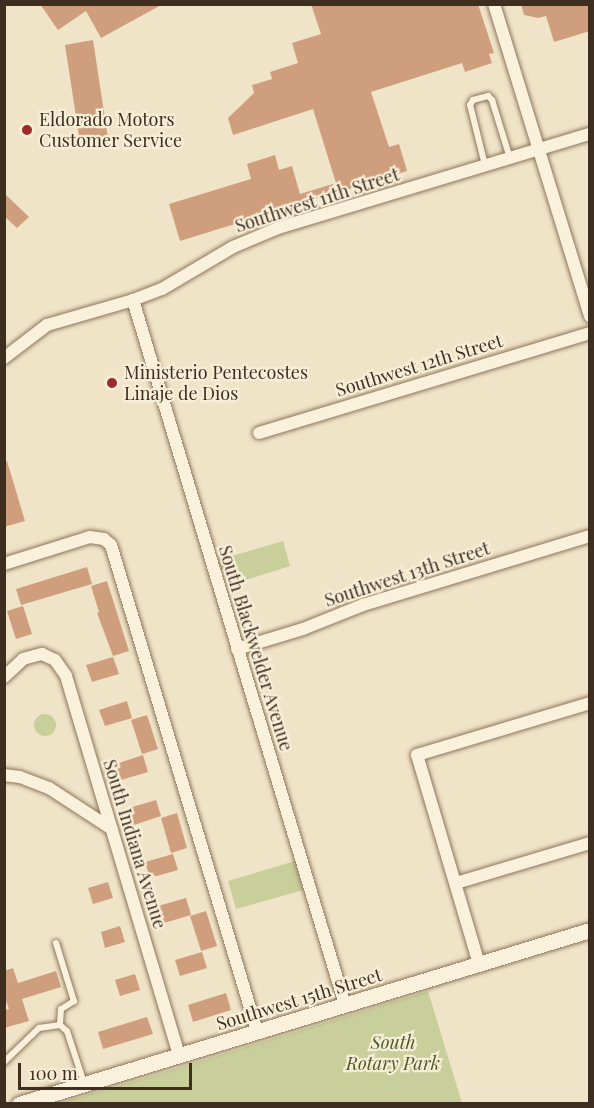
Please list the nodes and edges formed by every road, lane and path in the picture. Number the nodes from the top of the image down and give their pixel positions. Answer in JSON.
{"nodes":[{"id":1,"x":494,"y":4,"type":"edge"},
{"id":2,"x":590,"y":134,"type":"edge"},
{"id":3,"x":538,"y":150,"type":"junction"},
{"id":4,"x":510,"y":158,"type":"junction"},
{"id":5,"x":485,"y":166,"type":"junction"},
{"id":6,"x":133,"y":300,"type":"junction"},
{"id":7,"x":590,"y":317,"type":"edge"},
{"id":8,"x":590,"y":333,"type":"edge"},
{"id":9,"x":4,"y":358,"type":"edge"},
{"id":10,"x":259,"y":433,"type":"dead end"},
{"id":11,"x":590,"y":536,"type":"edge"},
{"id":12,"x":4,"y":564,"type":"edge"},
{"id":13,"x":237,"y":649,"type":"junction"},
{"id":14,"x":4,"y":677,"type":"edge"},
{"id":15,"x":590,"y":703,"type":"edge"},
{"id":16,"x":4,"y":775,"type":"edge"},
{"id":17,"x":112,"y":829,"type":"junction"},
{"id":18,"x":590,"y":843,"type":"edge"},
{"id":19,"x":456,"y":883,"type":"junction"},
{"id":20,"x":590,"y":930,"type":"edge"},
{"id":21,"x":56,"y":943,"type":"dead end"},
{"id":22,"x":479,"y":964,"type":"junction"},
{"id":23,"x":345,"y":1005,"type":"junction"},
{"id":24,"x":60,"y":1025,"type":"junction"},
{"id":25,"x":257,"y":1032,"type":"junction"},
{"id":26,"x":178,"y":1055,"type":"junction"},
{"id":27,"x":4,"y":1062,"type":"edge"},
{"id":28,"x":84,"y":1084,"type":"junction"},
{"id":29,"x":23,"y":1103,"type":"edge"}],
"edges":[{"from":1,"to":3,"type":"street"},
{"from":2,"to":3,"type":"street","name":"Southwest 11th Street"},
{"from":3,"to":4,"type":"street","name":"Southwest 11th Street"},
{"from":3,"to":7,"type":"street"},
{"from":4,"to":5,"type":"street","name":"Southwest 11th Street"},
{"from":4,"to":5,"type":"lane"},
{"from":5,"to":6,"type":"street","name":"Southwest 11th Street"},
{"from":6,"to":9,"type":"street","name":"Southwest 11th Street"},
{"from":6,"to":13,"type":"street","name":"South Blackwelder Avenue"},
{"from":8,"to":10,"type":"street","name":"Southwest 12th Street"},
{"from":11,"to":13,"type":"street","name":"Southwest 13th Street"},
{"from":12,"to":25,"type":"street"},
{"from":13,"to":23,"type":"street","name":"South Blackwelder Avenue"},
{"from":14,"to":17,"type":"street","name":"South Indiana Avenue"},
{"from":15,"to":19,"type":"street"},
{"from":16,"to":17,"type":"street"},
{"from":17,"to":26,"type":"street","name":"South Indiana Avenue"},
{"from":18,"to":19,"type":"street"},
{"from":19,"to":22,"type":"street"},
{"from":20,"to":22,"type":"street","name":"Southwest 15th Street"},
{"from":21,"to":24,"type":"lane"},
{"from":22,"to":23,"type":"street","name":"Southwest 15th Street"},
{"from":23,"to":25,"type":"street","name":"Southwest 15th Street"},
{"from":24,"to":27,"type":"lane"},
{"from":24,"to":28,"type":"lane"},
{"from":25,"to":26,"type":"street","name":"Southwest 15th Street"},
{"from":26,"to":28,"type":"street","name":"Southwest 15th Street"},
{"from":28,"to":29,"type":"street","name":"Southwest 15th Street"}]}
